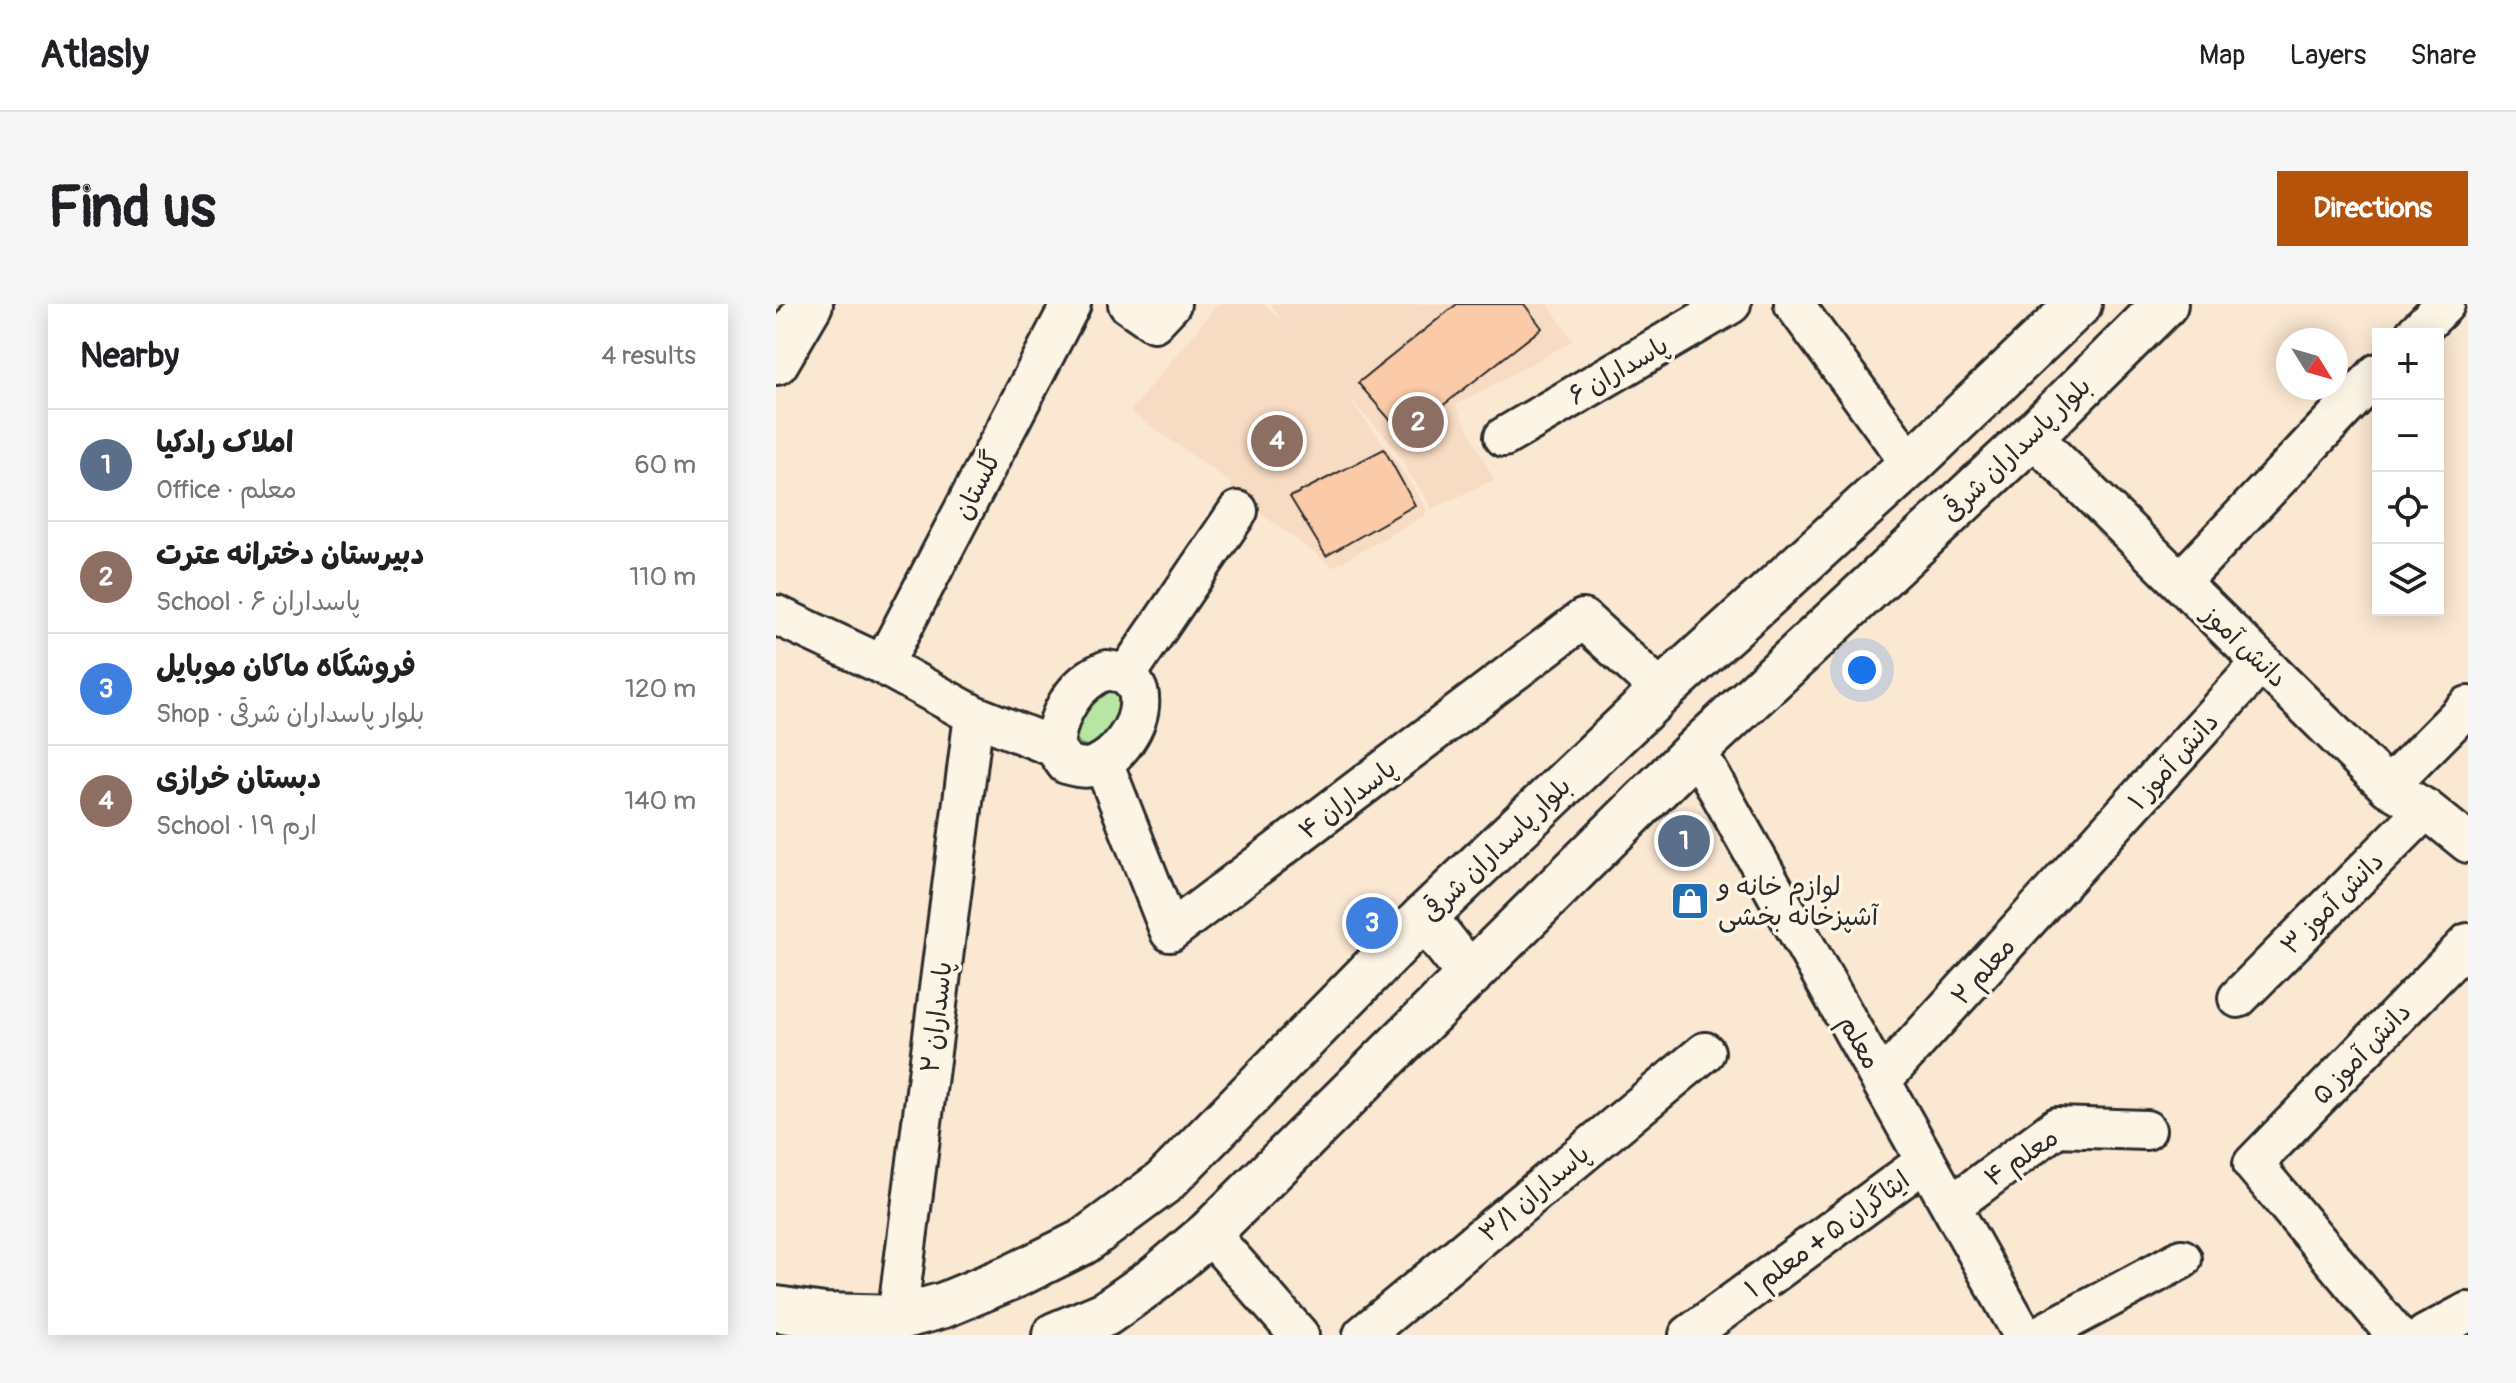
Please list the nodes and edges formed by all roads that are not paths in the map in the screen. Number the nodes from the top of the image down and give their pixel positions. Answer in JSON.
{"nodes":[{"id":1,"x":810,"y":304,"type":"edge"},
{"id":2,"x":1071,"y":304,"type":"edge"},
{"id":3,"x":1731,"y":304,"type":"edge"},
{"id":4,"x":1794,"y":304,"type":"edge"},
{"id":5,"x":2079,"y":304,"type":"edge"},
{"id":6,"x":2165,"y":304,"type":"edge"},
{"id":7,"x":2445,"y":304,"type":"edge"},
{"id":8,"x":2421,"y":328,"type":"edge"},
{"id":9,"x":776,"y":362,"type":"edge"},
{"id":10,"x":2372,"y":379,"type":"edge"},
{"id":11,"x":2032,"y":436,"type":"junction"},
{"id":12,"x":1504,"y":437,"type":"dead end"},
{"id":13,"x":1911,"y":464,"type":"junction"},
{"id":14,"x":1238,"y":511,"type":"dead end"},
{"id":15,"x":2180,"y":582,"type":"junction"},
{"id":16,"x":776,"y":615,"type":"edge"},
{"id":17,"x":2262,"y":662,"type":"junction"},
{"id":18,"x":883,"y":665,"type":"junction"},
{"id":19,"x":1127,"y":674,"type":"junction"},
{"id":20,"x":1662,"y":691,"type":"junction"},
{"id":21,"x":2468,"y":706,"type":"edge"},
{"id":22,"x":974,"y":715,"type":"junction"},
{"id":23,"x":1054,"y":747,"type":"junction"},
{"id":24,"x":1696,"y":750,"type":"junction"},
{"id":25,"x":1103,"y":762,"type":"junction"},
{"id":26,"x":2388,"y":787,"type":"junction"},
{"id":27,"x":2426,"y":809,"type":"junction"},
{"id":28,"x":2468,"y":843,"type":"edge"},
{"id":29,"x":2084,"y":860,"type":"joint"},
{"id":30,"x":1424,"y":917,"type":"junction"},
{"id":31,"x":2468,"y":943,"type":"edge"},
{"id":32,"x":1470,"y":975,"type":"junction"},
{"id":33,"x":2238,"y":998,"type":"dead end"},
{"id":34,"x":1705,"y":1052,"type":"dead end"},
{"id":35,"x":1881,"y":1081,"type":"junction"},
{"id":36,"x":2146,"y":1130,"type":"dead end"},
{"id":37,"x":1926,"y":1161,"type":"junction"},
{"id":38,"x":1951,"y":1206,"type":"junction"},
{"id":39,"x":1209,"y":1233,"type":"junction"},
{"id":40,"x":2182,"y":1259,"type":"dead end"},
{"id":41,"x":776,"y":1309,"type":"edge"},
{"id":42,"x":2468,"y":1312,"type":"edge"},
{"id":43,"x":897,"y":1318,"type":"junction"},
{"id":44,"x":1104,"y":1324,"type":"edge"},
{"id":45,"x":1055,"y":1335,"type":"edge"},
{"id":46,"x":1299,"y":1335,"type":"edge"},
{"id":47,"x":1363,"y":1335,"type":"edge"},
{"id":48,"x":1689,"y":1335,"type":"edge"},
{"id":49,"x":2023,"y":1335,"type":"edge"},
{"id":50,"x":2040,"y":1335,"type":"edge"},
{"id":51,"x":2396,"y":1335,"type":"edge"},
{"id":52,"x":2425,"y":1335,"type":"edge"}],
"edges":[{"from":1,"to":9,"type":"main road"},
{"from":2,"to":18,"type":"street","name":"گلستان"},
{"from":3,"to":12,"type":"street","name":"پاسداران ۶"},
{"from":4,"to":13,"type":"street"},
{"from":5,"to":13,"type":"main road","name":"بلوار پاسداران شرقی"},
{"from":6,"to":11,"type":"main road","name":"بلوار پاسداران شرقی"},
{"from":7,"to":8,"type":"street"},
{"from":10,"to":15,"type":"street"},
{"from":11,"to":15,"type":"street","name":"دانش آموز"},
{"from":11,"to":24,"type":"main road","name":"بلوار پاسداران شرقی"},
{"from":13,"to":20,"type":"main road","name":"بلوار پاسداران شرقی"},
{"from":14,"to":19,"type":"street"},
{"from":15,"to":17,"type":"street","name":"دانش آموز"},
{"from":16,"to":18,"type":"street"},
{"from":17,"to":26,"type":"street","name":"دانش آموز"},
{"from":17,"to":29,"type":"street","name":"دانش آموز ۱"},
{"from":18,"to":22,"type":"street"},
{"from":19,"to":23,"type":"street"},
{"from":19,"to":25,"type":"street"},
{"from":20,"to":25,"type":"street","name":"پاسداران ۴"},
{"from":20,"to":30,"type":"main road","name":"بلوار پاسداران شرقی"},
{"from":21,"to":26,"type":"street"},
{"from":22,"to":23,"type":"street"},
{"from":22,"to":43,"type":"street","name":"پاسداران ۲"},
{"from":23,"to":25,"type":"street"},
{"from":24,"to":32,"type":"main road","name":"بلوار پاسداران شرقی"},
{"from":24,"to":35,"type":"street","name":"معلم"},
{"from":26,"to":27,"type":"street","name":"دانش آموز"},
{"from":27,"to":28,"type":"street","name":"دانش آموز"},
{"from":27,"to":33,"type":"street","name":"دانش آموز ۳"},
{"from":29,"to":35,"type":"street","name":"معلم ۲"},
{"from":30,"to":32,"type":"main road"},
{"from":30,"to":43,"type":"main road","name":"بلوار پاسداران شرقی"},
{"from":31,"to":51,"type":"street","name":"دانش آموز ۵"},
{"from":32,"to":39,"type":"main road","name":"بلوار پاسداران شرقی"},
{"from":34,"to":47,"type":"street","name":"پاسداران ۳/۱"},
{"from":35,"to":37,"type":"street","name":"معلم"},
{"from":36,"to":38,"type":"street","name":"معلم ۴"},
{"from":37,"to":38,"type":"street","name":"معلم"},
{"from":37,"to":48,"type":"street","name":"ایثاگران ۵ + معلم ۱"},
{"from":38,"to":49,"type":"street","name":"معلم"},
{"from":39,"to":44,"type":"main road","name":"بلوار پاسداران شرقی"},
{"from":39,"to":46,"type":"street"},
{"from":40,"to":50,"type":"street"},
{"from":41,"to":43,"type":"main road","name":"بلوار پاسداران شرقی"},
{"from":42,"to":52,"type":"street"},
{"from":44,"to":45,"type":"main road","name":"بلوار پاسداران شرقی"}]}
